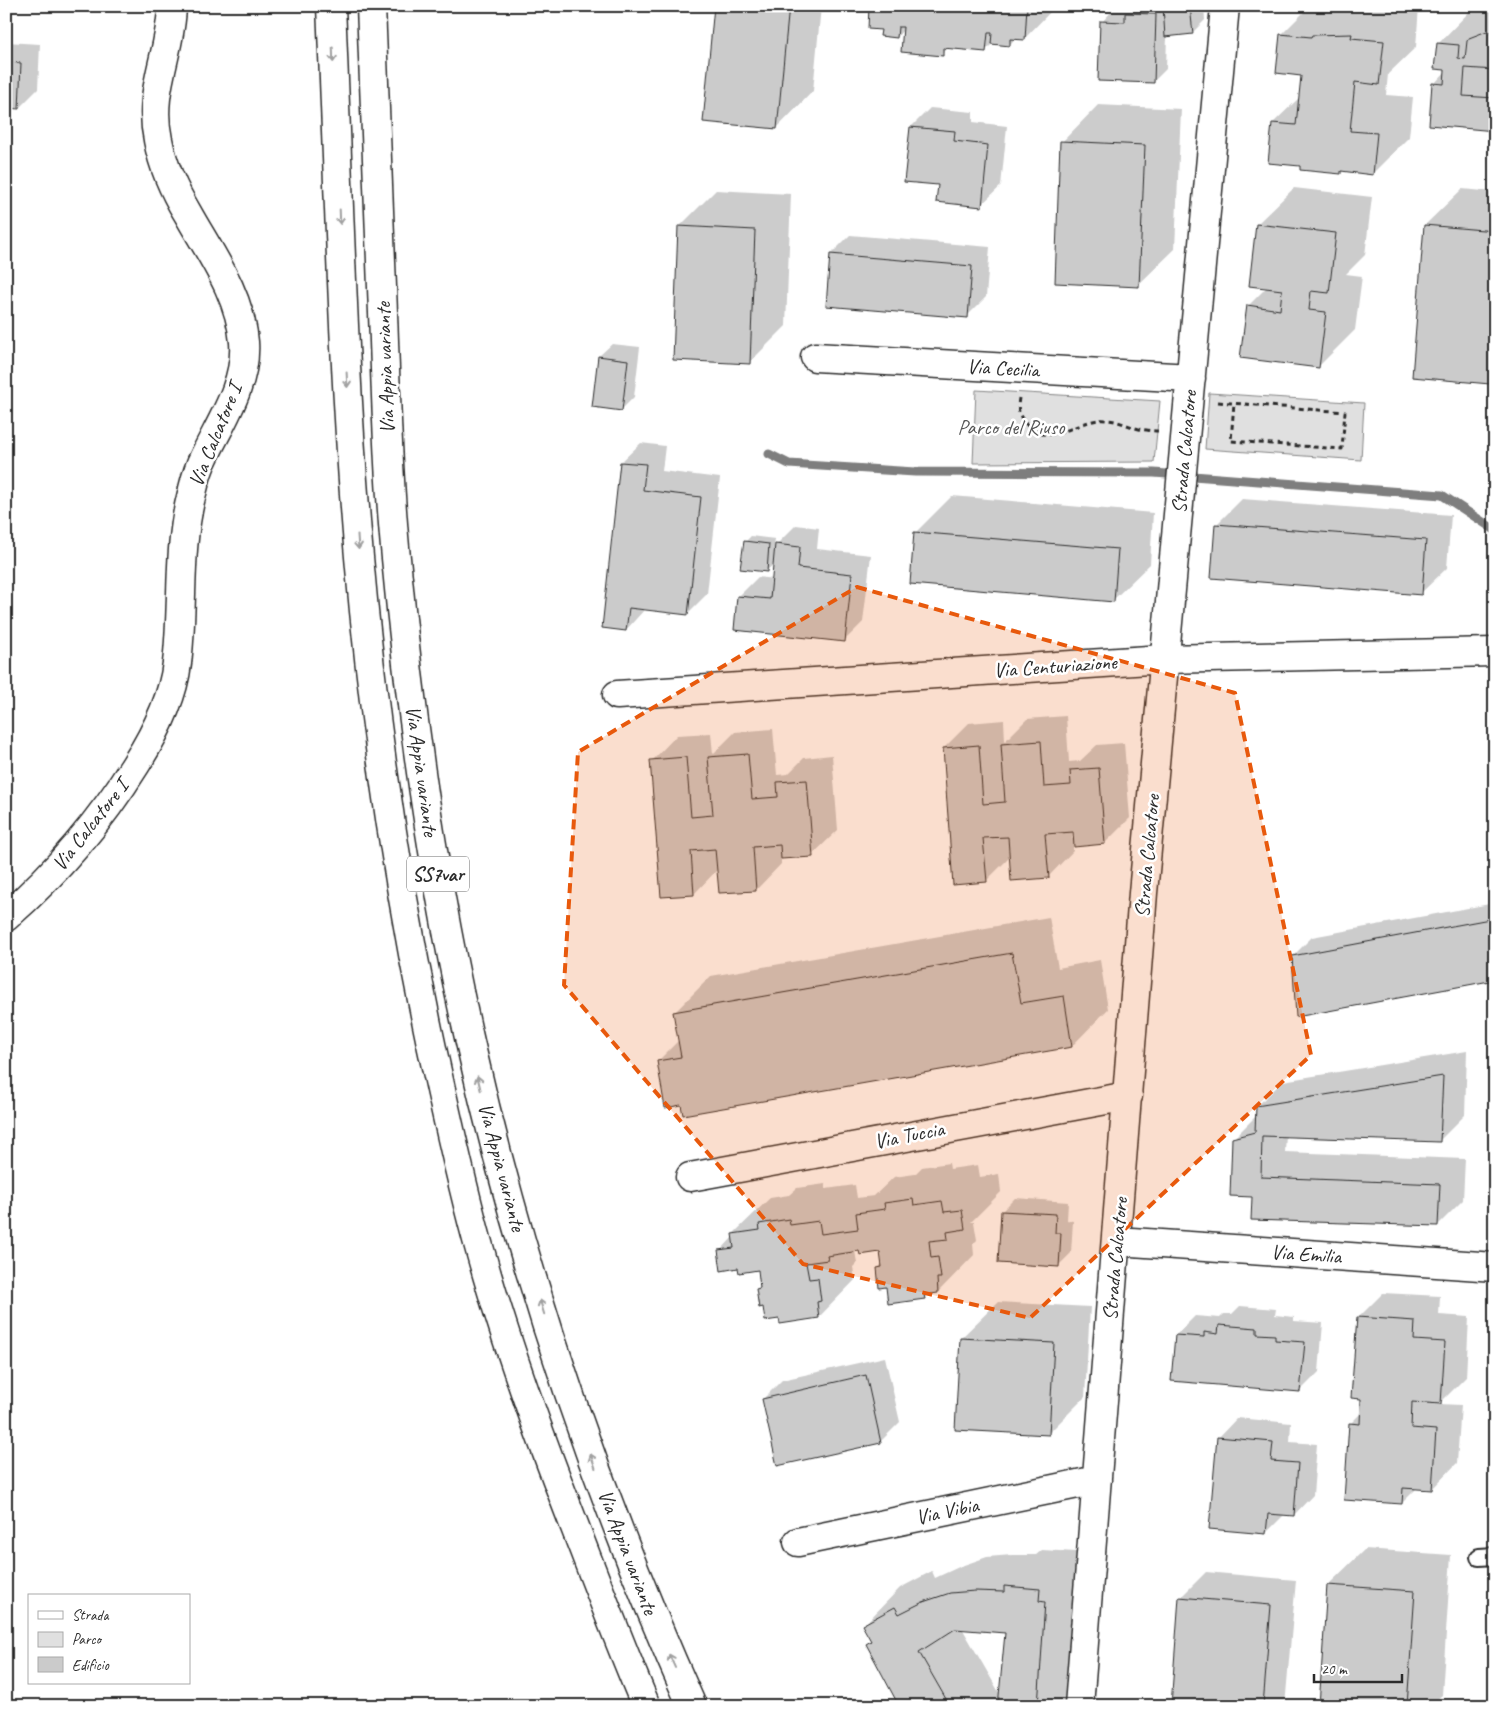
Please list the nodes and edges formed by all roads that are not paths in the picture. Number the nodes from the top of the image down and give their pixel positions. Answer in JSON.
{"nodes":[{"id":1,"x":172,"y":6,"type":"edge"},
{"id":2,"x":331,"y":6,"type":"edge"},
{"id":3,"x":372,"y":6,"type":"edge"},
{"id":4,"x":1225,"y":6,"type":"edge"},
{"id":5,"x":815,"y":357,"type":"dead end"},
{"id":6,"x":1190,"y":389,"type":"junction"},
{"id":7,"x":1495,"y":652,"type":"edge"},
{"id":8,"x":1164,"y":659,"type":"junction"},
{"id":9,"x":616,"y":695,"type":"dead end"},
{"id":10,"x":6,"y":918,"type":"edge"},
{"id":11,"x":1128,"y":1096,"type":"junction"},
{"id":12,"x":690,"y":1177,"type":"dead end"},
{"id":13,"x":1117,"y":1242,"type":"junction"},
{"id":14,"x":1495,"y":1267,"type":"edge"},
{"id":15,"x":1097,"y":1480,"type":"junction"},
{"id":16,"x":798,"y":1542,"type":"dead end"},
{"id":17,"x":646,"y":1706,"type":"edge"},
{"id":18,"x":692,"y":1706,"type":"edge"},
{"id":19,"x":1079,"y":1706,"type":"edge"}],
"edges":[{"from":1,"to":10,"type":"main road","name":"Via Calcatore I"},
{"from":2,"to":17,"type":"main road","name":"Via Appia variante","number":"SS7var","one_way":true},
{"from":18,"to":3,"type":"main road","name":"Via Appia variante","number":"SS7var","one_way":true},
{"from":4,"to":6,"type":"main road","name":"Strada Calcatore"},
{"from":5,"to":6,"type":"main road","name":"Via Cecilia"},
{"from":6,"to":8,"type":"main road","name":"Strada Calcatore"},
{"from":7,"to":8,"type":"main road","name":"Via Centuriazione"},
{"from":8,"to":9,"type":"main road","name":"Via Centuriazione"},
{"from":8,"to":11,"type":"main road","name":"Strada Calcatore"},
{"from":11,"to":12,"type":"main road","name":"Via Tuccia"},
{"from":11,"to":13,"type":"main road","name":"Strada Calcatore"},
{"from":13,"to":14,"type":"main road","name":"Via Emilia"},
{"from":13,"to":15,"type":"main road","name":"Strada Calcatore"},
{"from":15,"to":16,"type":"main road","name":"Via Vibia"},
{"from":15,"to":19,"type":"main road","name":"Strada Calcatore"}]}
